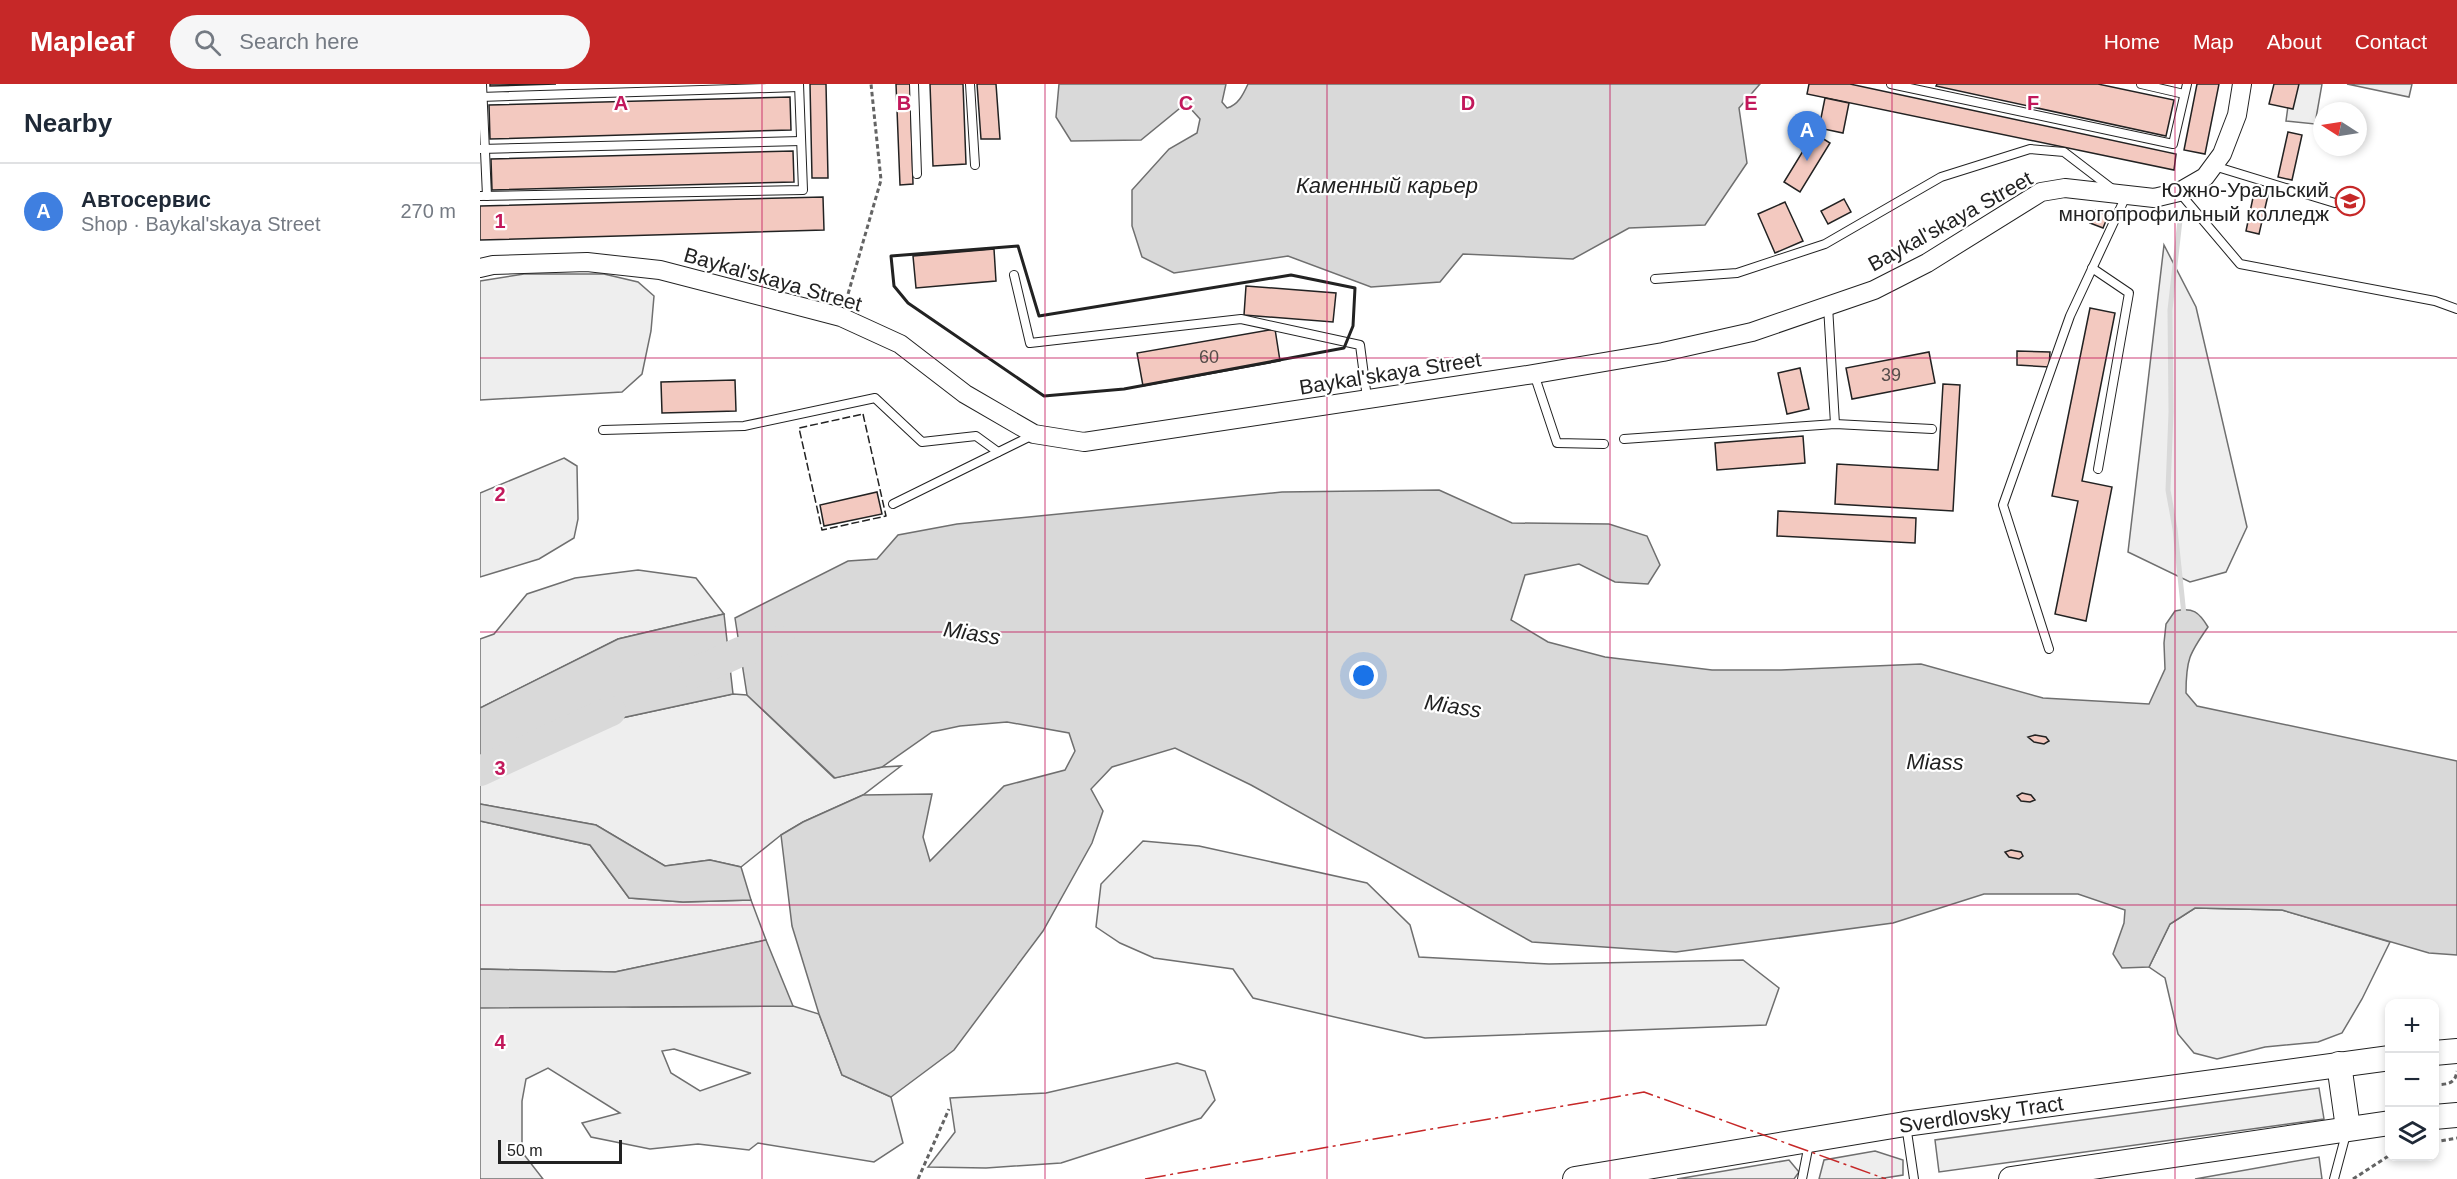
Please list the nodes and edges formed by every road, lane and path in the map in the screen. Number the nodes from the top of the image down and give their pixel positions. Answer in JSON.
{"nodes":[{"id":1,"x":482,"y":84,"type":"edge"},
{"id":2,"x":871,"y":84,"type":"edge"},
{"id":3,"x":914,"y":84,"type":"edge"},
{"id":4,"x":970,"y":84,"type":"edge"},
{"id":5,"x":1891,"y":84,"type":"edge"},
{"id":6,"x":2141,"y":84,"type":"edge"},
{"id":7,"x":2187,"y":84,"type":"edge"},
{"id":8,"x":2242,"y":84,"type":"edge"},
{"id":9,"x":799,"y":85,"type":"edge"},
{"id":10,"x":1930,"y":88,"type":"edge"},
{"id":11,"x":2184,"y":94,"type":"junction"},
{"id":12,"x":481,"y":97,"type":"edge"},
{"id":13,"x":801,"y":141,"type":"junction"},
{"id":14,"x":482,"y":149,"type":"edge"},
{"id":15,"x":975,"y":165,"type":"dead end"},
{"id":16,"x":2213,"y":166,"type":"junction"},
{"id":17,"x":917,"y":174,"type":"dead end"},
{"id":18,"x":2179,"y":192,"type":"junction"},
{"id":19,"x":483,"y":196,"type":"edge"},
{"id":20,"x":2124,"y":196,"type":"junction"},
{"id":21,"x":2335,"y":203,"type":"dead end"},
{"id":22,"x":480,"y":268,"type":"edge"},
{"id":23,"x":2092,"y":268,"type":"junction"},
{"id":24,"x":1014,"y":275,"type":"dead end"},
{"id":25,"x":1656,"y":279,"type":"dead end"},
{"id":26,"x":1828,"y":306,"type":"junction"},
{"id":27,"x":2457,"y":309,"type":"edge"},
{"id":28,"x":842,"y":317,"type":"junction"},
{"id":29,"x":1534,"y":374,"type":"junction"},
{"id":30,"x":1367,"y":398,"type":"junction"},
{"id":31,"x":1835,"y":424,"type":"junction"},
{"id":32,"x":1932,"y":429,"type":"dead end"},
{"id":33,"x":603,"y":430,"type":"dead end"},
{"id":34,"x":1034,"y":434,"type":"junction"},
{"id":35,"x":1624,"y":439,"type":"dead end"},
{"id":36,"x":1604,"y":444,"type":"dead end"},
{"id":37,"x":998,"y":452,"type":"junction"},
{"id":38,"x":2098,"y":469,"type":"dead end"},
{"id":39,"x":893,"y":504,"type":"dead end"},
{"id":40,"x":2049,"y":649,"type":"dead end"},
{"id":41,"x":2457,"y":1051,"type":"edge"},
{"id":42,"x":2439,"y":1053,"type":"edge"},
{"id":43,"x":2385,"y":1059,"type":"edge"},
{"id":44,"x":2339,"y":1064,"type":"junction"},
{"id":45,"x":949,"y":1109,"type":"dead end"},
{"id":46,"x":2457,"y":1115,"type":"edge"},
{"id":47,"x":2439,"y":1117,"type":"edge"},
{"id":48,"x":1905,"y":1124,"type":"junction"},
{"id":49,"x":2385,"y":1124,"type":"edge"},
{"id":50,"x":2348,"y":1128,"type":"junction"},
{"id":51,"x":2457,"y":1138,"type":"edge"},
{"id":52,"x":1810,"y":1140,"type":"junction"},
{"id":53,"x":2439,"y":1141,"type":"edge"},
{"id":54,"x":2385,"y":1158,"type":"edge"},
{"id":55,"x":918,"y":1179,"type":"edge"},
{"id":56,"x":1575,"y":1179,"type":"edge"},
{"id":57,"x":1802,"y":1179,"type":"edge"},
{"id":58,"x":1914,"y":1179,"type":"edge"},
{"id":59,"x":2011,"y":1179,"type":"edge"},
{"id":60,"x":2334,"y":1179,"type":"edge"},
{"id":61,"x":2353,"y":1179,"type":"edge"}],
"edges":[{"from":1,"to":12,"type":"lane"},
{"from":2,"to":28,"type":"path"},
{"from":3,"to":17,"type":"lane"},
{"from":4,"to":15,"type":"lane"},
{"from":5,"to":10,"type":"lane"},
{"from":6,"to":11,"type":"lane"},
{"from":7,"to":11,"type":"lane"},
{"from":8,"to":16,"type":"street","name":"Baykal'skaya Street"},
{"from":9,"to":12,"type":"lane"},
{"from":9,"to":13,"type":"lane"},
{"from":10,"to":11,"type":"lane"},
{"from":12,"to":14,"type":"lane"},
{"from":13,"to":14,"type":"lane"},
{"from":13,"to":19,"type":"lane"},
{"from":14,"to":19,"type":"lane"},
{"from":16,"to":18,"type":"street","name":"Baykal'skaya Street"},
{"from":16,"to":21,"type":"lane"},
{"from":18,"to":20,"type":"street","name":"Baykal'skaya Street"},
{"from":18,"to":27,"type":"lane"},
{"from":20,"to":23,"type":"lane"},
{"from":20,"to":25,"type":"lane"},
{"from":20,"to":26,"type":"street","name":"Baykal'skaya Street"},
{"from":22,"to":28,"type":"street","name":"Baykal'skaya Street"},
{"from":23,"to":38,"type":"lane"},
{"from":23,"to":40,"type":"lane"},
{"from":24,"to":30,"type":"lane"},
{"from":26,"to":29,"type":"street","name":"Baykal'skaya Street"},
{"from":26,"to":31,"type":"lane"},
{"from":28,"to":34,"type":"street","name":"Baykal'skaya Street"},
{"from":29,"to":30,"type":"street","name":"Baykal'skaya Street"},
{"from":29,"to":36,"type":"lane"},
{"from":30,"to":34,"type":"street","name":"Baykal'skaya Street"},
{"from":31,"to":32,"type":"lane"},
{"from":31,"to":35,"type":"lane"},
{"from":33,"to":37,"type":"lane"},
{"from":34,"to":37,"type":"lane"},
{"from":37,"to":39,"type":"lane"},
{"from":41,"to":42,"type":"main road"},
{"from":43,"to":44,"type":"main road","name":"Sverdlovsky Tract"},
{"from":44,"to":48,"type":"main road","name":"Sverdlovsky Tract"},
{"from":44,"to":50,"type":"main road"},
{"from":45,"to":55,"type":"path"},
{"from":46,"to":47,"type":"main road"},
{"from":48,"to":52,"type":"main road","name":"Sverdlovsky Tract"},
{"from":48,"to":58,"type":"lane"},
{"from":49,"to":50,"type":"main road"},
{"from":50,"to":59,"type":"main road"},
{"from":50,"to":60,"type":"lane"},
{"from":51,"to":53,"type":"path"},
{"from":52,"to":56,"type":"main road","name":"Sverdlovsky Tract"},
{"from":52,"to":57,"type":"lane"},
{"from":54,"to":61,"type":"path"}]}
